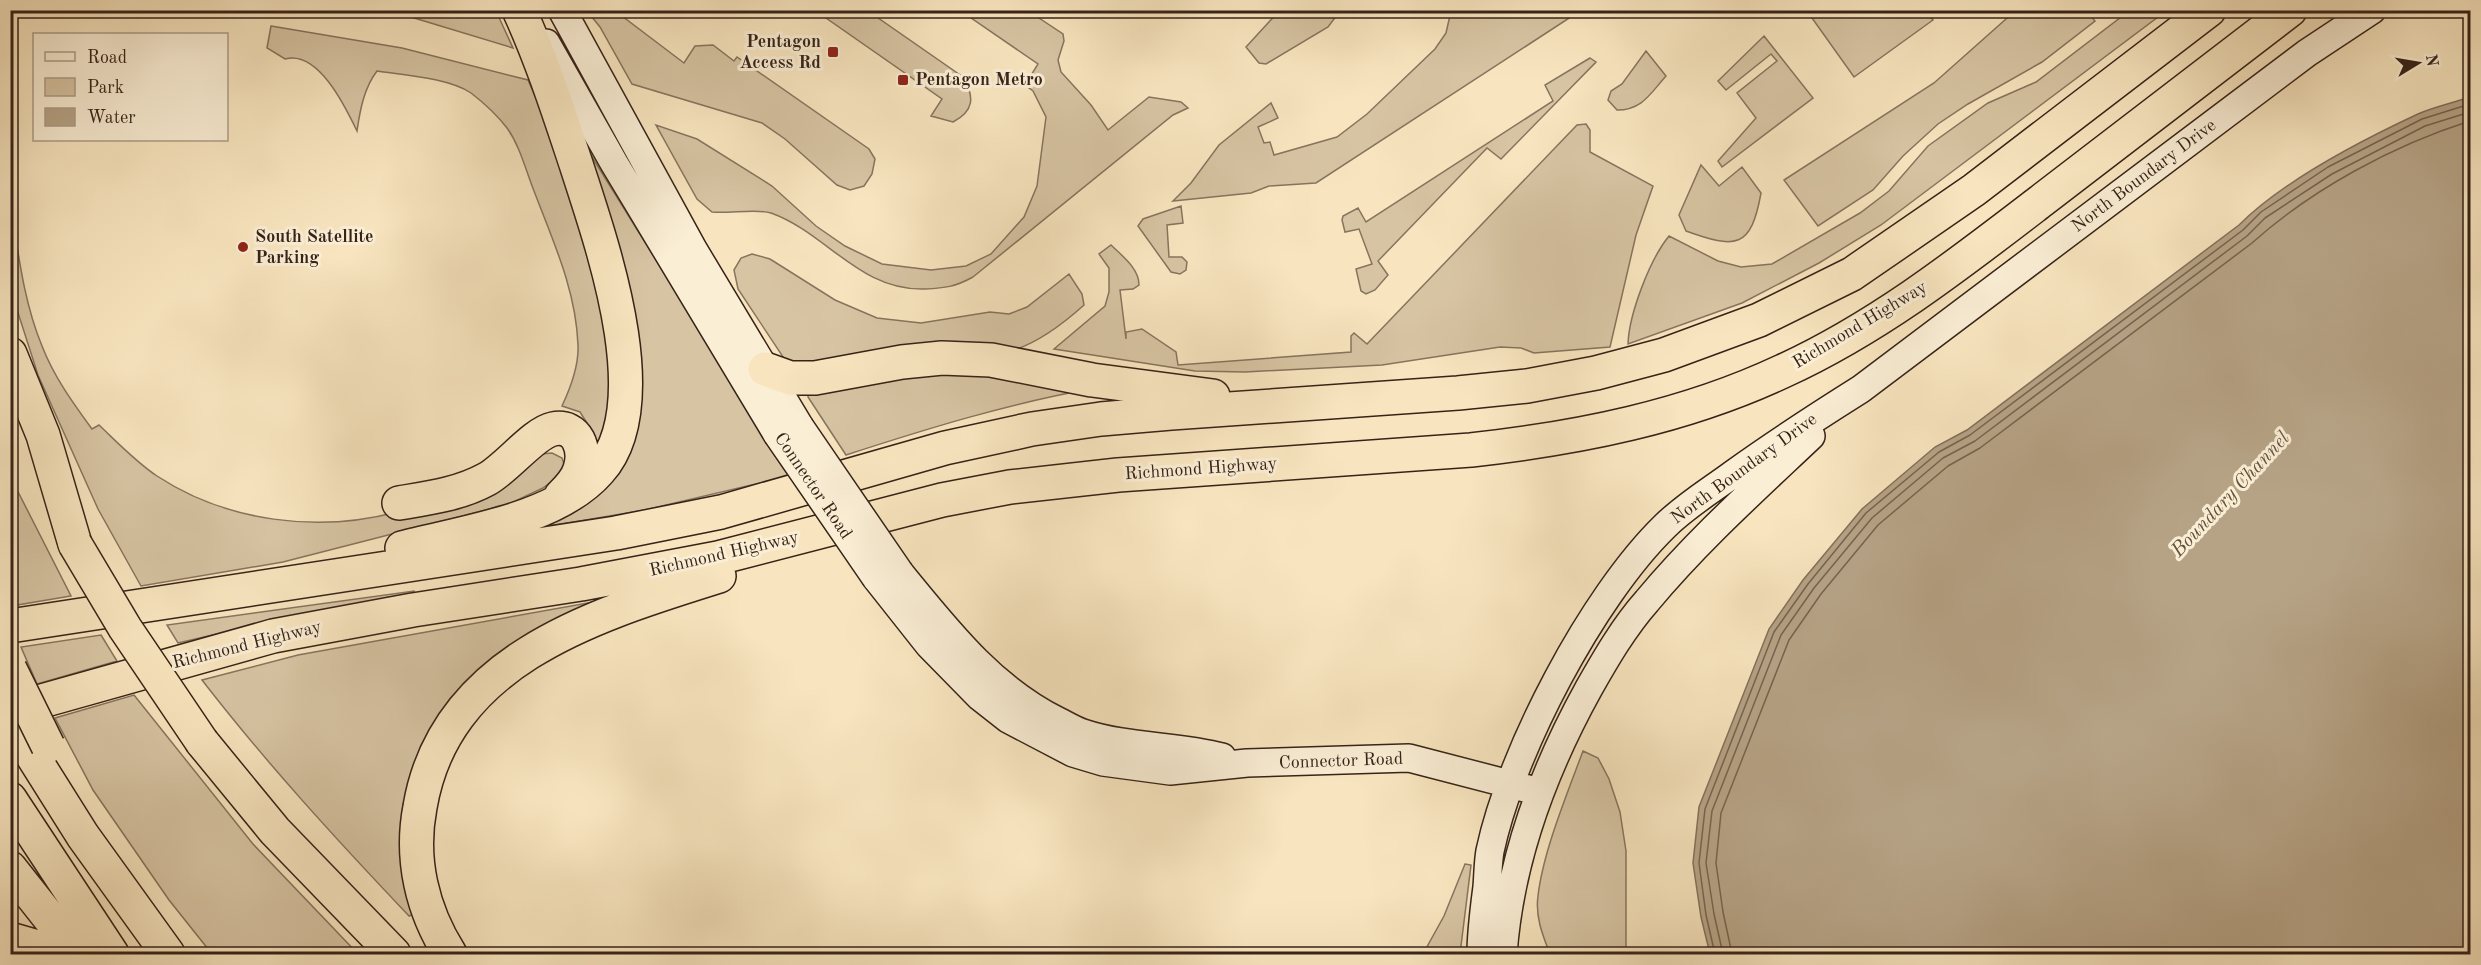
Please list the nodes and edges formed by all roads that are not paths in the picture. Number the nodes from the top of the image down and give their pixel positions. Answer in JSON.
{"nodes":[{"id":1,"x":562,"y":10,"type":"edge"},
{"id":2,"x":2209,"y":10,"type":"edge"},
{"id":3,"x":2290,"y":10,"type":"edge"},
{"id":4,"x":2372,"y":10,"type":"edge"},
{"id":5,"x":523,"y":12,"type":"edge"},
{"id":6,"x":10,"y":354,"type":"edge"},
{"id":7,"x":765,"y":369,"type":"junction"},
{"id":8,"x":1861,"y":389,"type":"junction"},
{"id":9,"x":1277,"y":406,"type":"junction"},
{"id":10,"x":10,"y":416,"type":"edge"},
{"id":11,"x":788,"y":431,"type":"junction"},
{"id":12,"x":399,"y":504,"type":"dead end"},
{"id":13,"x":553,"y":504,"type":"junction"},
{"id":14,"x":907,"y":509,"type":"junction"},
{"id":15,"x":75,"y":544,"type":"junction"},
{"id":16,"x":228,"y":593,"type":"junction"},
{"id":17,"x":10,"y":626,"type":"edge"},
{"id":18,"x":10,"y":669,"type":"edge"},
{"id":19,"x":10,"y":710,"type":"edge"},
{"id":20,"x":10,"y":720,"type":"edge"},
{"id":21,"x":39,"y":750,"type":"junction"},
{"id":22,"x":1511,"y":784,"type":"junction"},
{"id":23,"x":1540,"y":792,"type":"junction"},
{"id":24,"x":10,"y":799,"type":"edge"},
{"id":25,"x":10,"y":868,"type":"edge"},
{"id":26,"x":10,"y":939,"type":"edge"},
{"id":27,"x":160,"y":944,"type":"edge"},
{"id":28,"x":62,"y":954,"type":"edge"},
{"id":29,"x":78,"y":954,"type":"edge"},
{"id":30,"x":112,"y":954,"type":"edge"},
{"id":31,"x":394,"y":954,"type":"edge"},
{"id":32,"x":450,"y":954,"type":"edge"},
{"id":33,"x":1481,"y":954,"type":"edge"},
{"id":34,"x":1503,"y":954,"type":"edge"}],
"edges":[{"from":1,"to":7,"type":"street","name":"Connector Road"},
{"from":2,"to":9,"type":"highway"},
{"from":3,"to":14,"type":"highway","name":"Richmond Highway"},
{"from":4,"to":8,"type":"street","name":"North Boundary Drive"},
{"from":5,"to":11,"type":"street","name":"Connector Road"},
{"from":5,"to":13,"type":"highway"},
{"from":6,"to":15,"type":"highway"},
{"from":7,"to":9,"type":"highway"},
{"from":7,"to":11,"type":"street","name":"Connector Road"},
{"from":8,"to":22,"type":"street","name":"North Boundary Drive"},
{"from":8,"to":23,"type":"street","name":"North Boundary Drive"},
{"from":9,"to":16,"type":"highway"},
{"from":10,"to":15,"type":"highway"},
{"from":11,"to":22,"type":"street","name":"Connector Road","bridge":true},
{"from":12,"to":13,"type":"highway"},
{"from":13,"to":16,"type":"highway"},
{"from":14,"to":19,"type":"highway","name":"Richmond Highway"},
{"from":14,"to":32,"type":"highway"},
{"from":15,"to":31,"type":"highway","bridge":true},
{"from":16,"to":17,"type":"highway"},
{"from":18,"to":21,"type":"highway","bridge":true},
{"from":20,"to":21,"type":"highway"},
{"from":21,"to":27,"type":"highway"},
{"from":22,"to":23,"type":"street","name":"Connector Road"},
{"from":22,"to":33,"type":"street","name":"North Boundary Drive"},
{"from":23,"to":34,"type":"street","name":"North Boundary Drive"},
{"from":24,"to":30,"type":"highway"},
{"from":25,"to":29,"type":"highway"},
{"from":26,"to":28,"type":"highway"}]}
